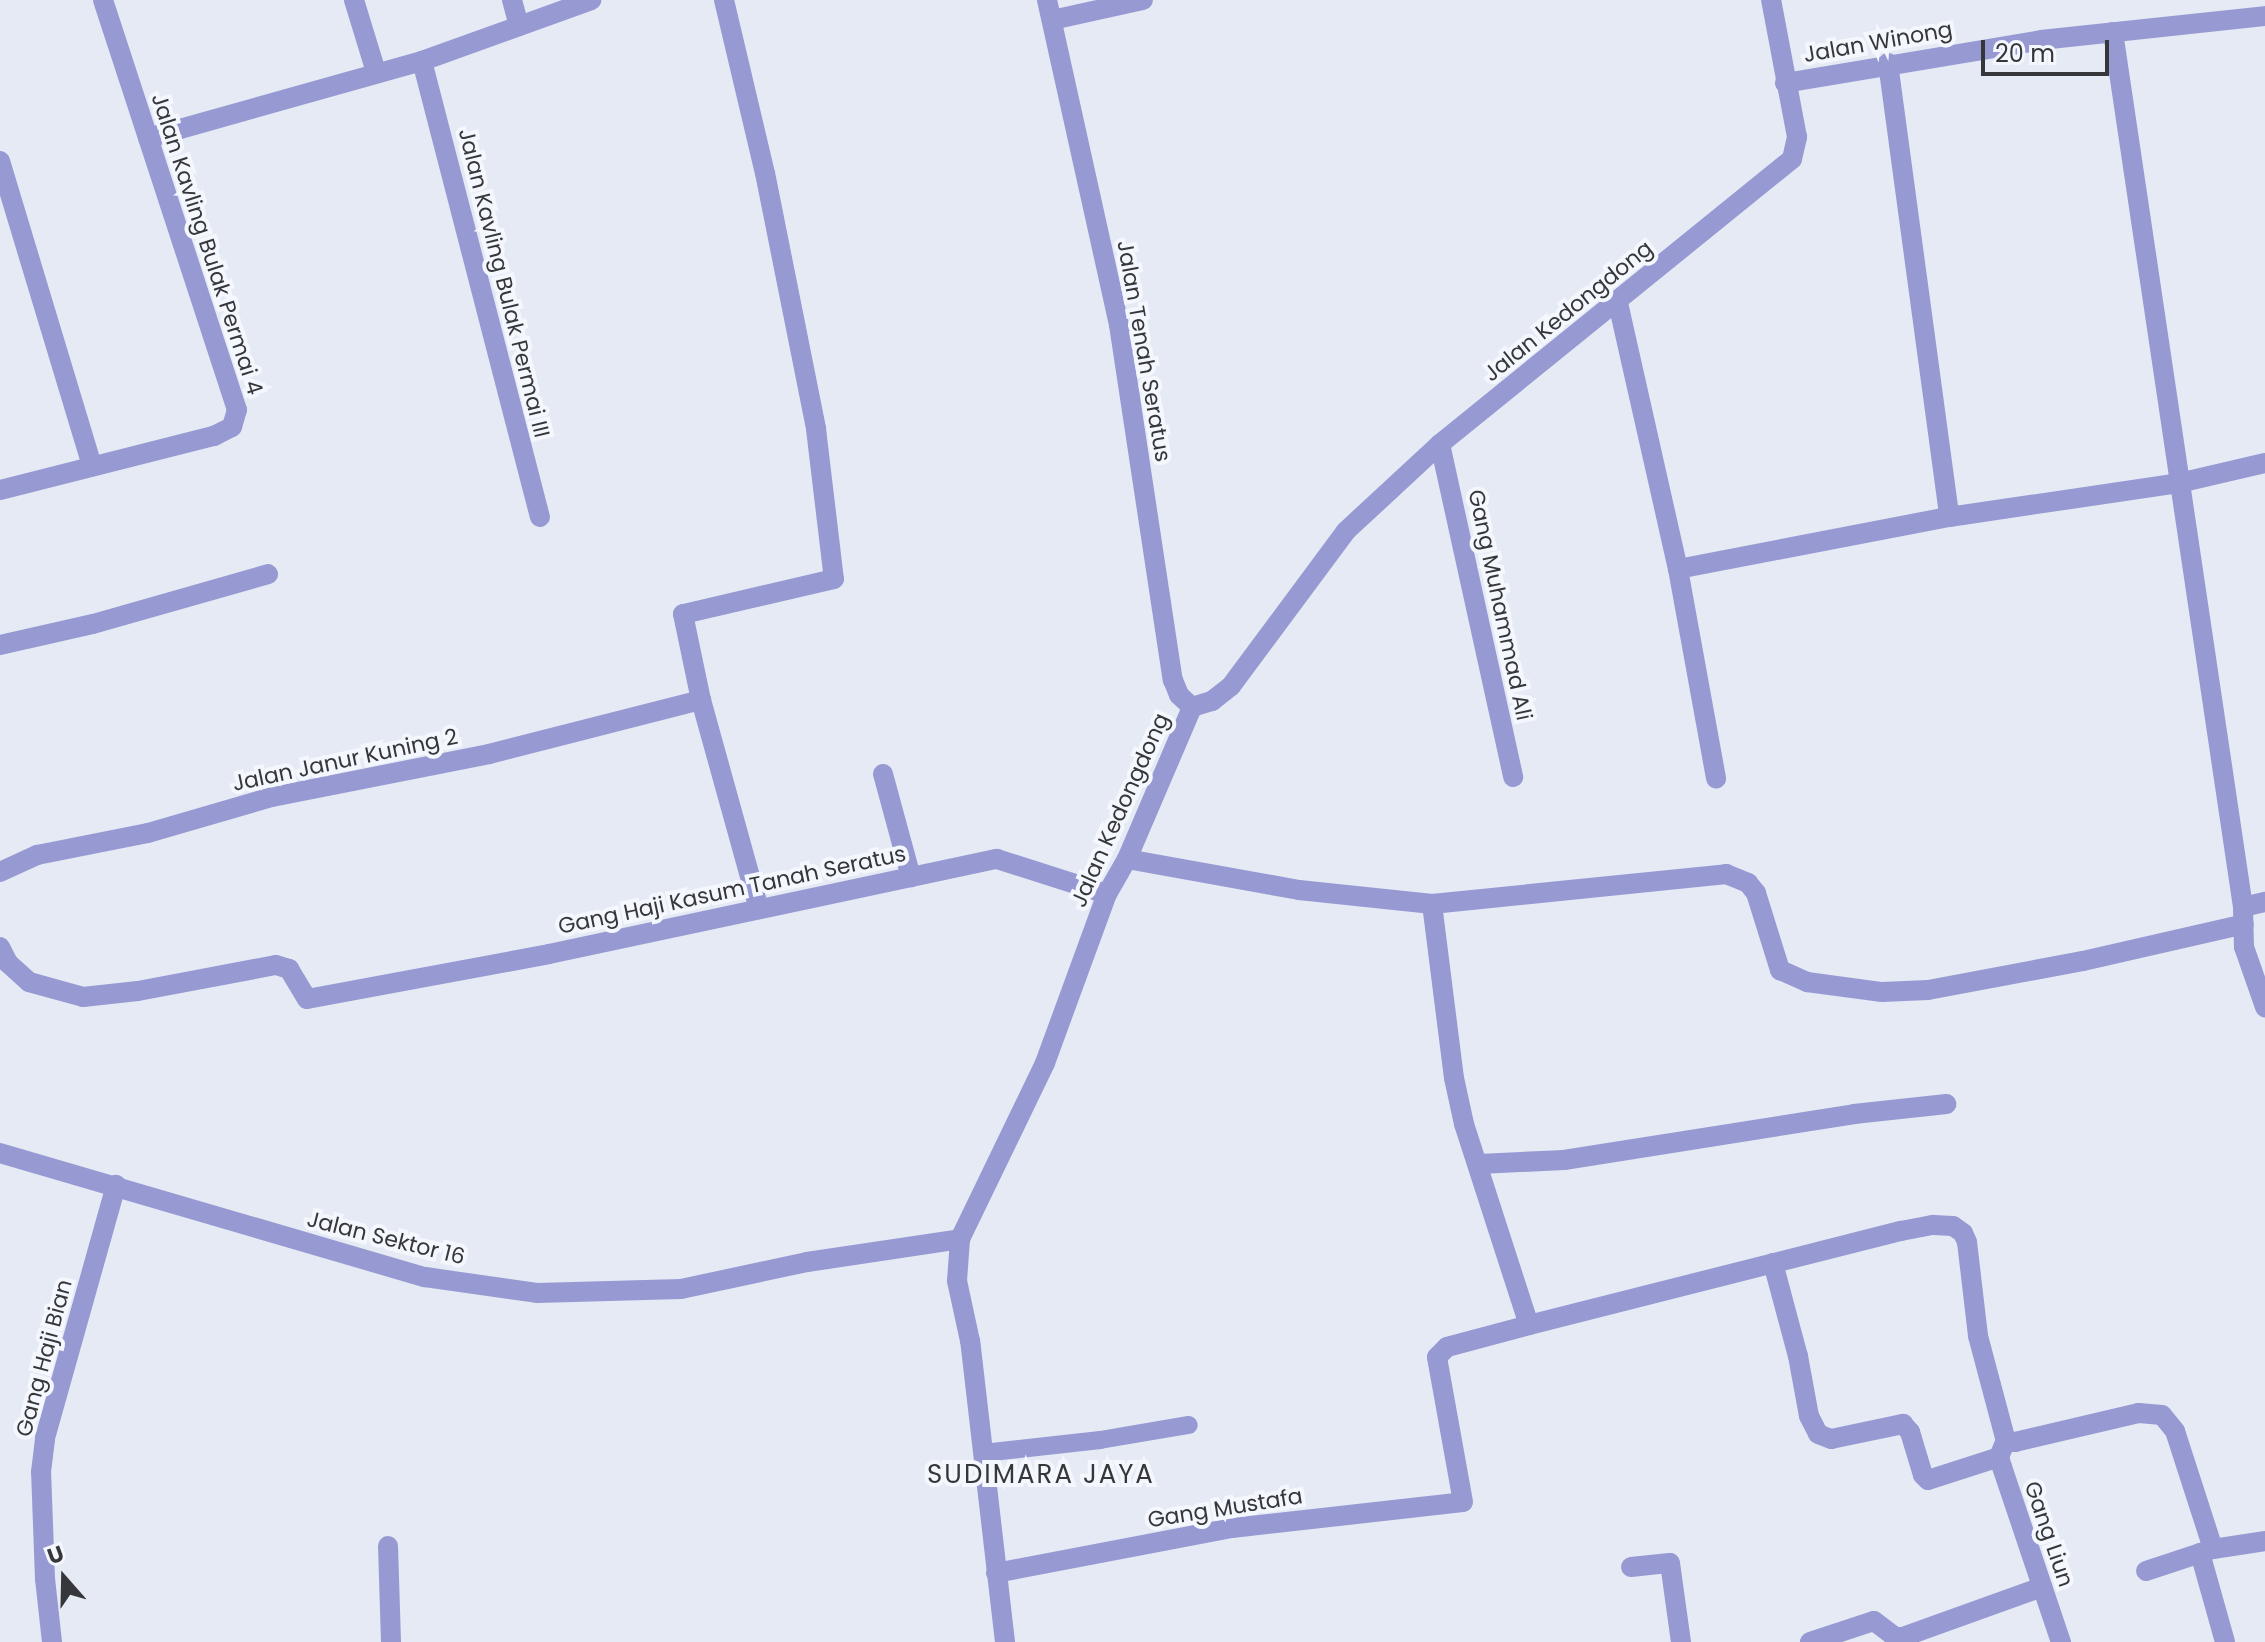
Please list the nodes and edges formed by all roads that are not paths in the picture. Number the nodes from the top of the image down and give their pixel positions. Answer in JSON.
{"nodes":[{"id":1,"x":103,"y":0,"type":"edge"},
{"id":2,"x":354,"y":0,"type":"edge"},
{"id":3,"x":512,"y":0,"type":"edge"},
{"id":4,"x":591,"y":0,"type":"edge"},
{"id":5,"x":724,"y":0,"type":"edge"},
{"id":6,"x":1143,"y":0,"type":"edge"},
{"id":7,"x":1771,"y":0,"type":"edge"},
{"id":8,"x":1050,"y":10,"type":"edge"},
{"id":9,"x":2265,"y":16,"type":"edge"},
{"id":10,"x":519,"y":26,"type":"junction"},
{"id":11,"x":2113,"y":32,"type":"junction"},
{"id":12,"x":422,"y":61,"type":"junction"},
{"id":13,"x":1888,"y":63,"type":"junction"},
{"id":14,"x":376,"y":72,"type":"junction"},
{"id":15,"x":1785,"y":83,"type":"junction"},
{"id":16,"x":148,"y":138,"type":"junction"},
{"id":17,"x":0,"y":161,"type":"edge"},
{"id":18,"x":1618,"y":303,"type":"junction"},
{"id":19,"x":1440,"y":444,"type":"junction"},
{"id":20,"x":2265,"y":463,"type":"edge"},
{"id":21,"x":92,"y":466,"type":"junction"},
{"id":22,"x":2179,"y":483,"type":"junction"},
{"id":23,"x":0,"y":490,"type":"edge"},
{"id":24,"x":540,"y":517,"type":"dead end"},
{"id":25,"x":1949,"y":517,"type":"junction"},
{"id":26,"x":1678,"y":569,"type":"junction"},
{"id":27,"x":268,"y":574,"type":"dead end"},
{"id":28,"x":0,"y":645,"type":"edge"},
{"id":29,"x":701,"y":700,"type":"junction"},
{"id":30,"x":1192,"y":707,"type":"junction"},
{"id":31,"x":883,"y":774,"type":"dead end"},
{"id":32,"x":1513,"y":777,"type":"dead end"},
{"id":33,"x":1716,"y":779,"type":"dead end"},
{"id":34,"x":1127,"y":859,"type":"junction"},
{"id":35,"x":0,"y":872,"type":"edge"},
{"id":36,"x":911,"y":877,"type":"junction"},
{"id":37,"x":1107,"y":894,"type":"junction"},
{"id":38,"x":2265,"y":902,"type":"edge"},
{"id":39,"x":1432,"y":904,"type":"junction"},
{"id":40,"x":759,"y":909,"type":"junction"},
{"id":41,"x":2243,"y":916,"type":"junction"},
{"id":42,"x":3,"y":962,"type":"edge"},
{"id":43,"x":2265,"y":1007,"type":"edge"},
{"id":44,"x":1946,"y":1104,"type":"dead end"},
{"id":45,"x":0,"y":1153,"type":"edge"},
{"id":46,"x":1479,"y":1164,"type":"junction"},
{"id":47,"x":116,"y":1185,"type":"junction"},
{"id":48,"x":960,"y":1239,"type":"junction"},
{"id":49,"x":1773,"y":1263,"type":"junction"},
{"id":50,"x":1529,"y":1325,"type":"junction"},
{"id":51,"x":1189,"y":1425,"type":"dead end"},
{"id":52,"x":2003,"y":1449,"type":"junction"},
{"id":53,"x":983,"y":1453,"type":"junction"},
{"id":54,"x":2265,"y":1541,"type":"edge"},
{"id":55,"x":388,"y":1546,"type":"dead end"},
{"id":56,"x":2207,"y":1551,"type":"junction"},
{"id":57,"x":1631,"y":1567,"type":"dead end"},
{"id":58,"x":2146,"y":1571,"type":"dead end"},
{"id":59,"x":996,"y":1573,"type":"junction"},
{"id":60,"x":2042,"y":1587,"type":"junction"},
{"id":61,"x":52,"y":1642,"type":"edge"},
{"id":62,"x":391,"y":1642,"type":"edge"},
{"id":63,"x":1005,"y":1642,"type":"edge"},
{"id":64,"x":1681,"y":1642,"type":"edge"},
{"id":65,"x":1810,"y":1642,"type":"edge"},
{"id":66,"x":2061,"y":1642,"type":"edge"},
{"id":67,"x":2225,"y":1642,"type":"edge"}],
"edges":[{"from":1,"to":16,"type":"street","name":"Jalan Kavling Bulak Permai 4"},
{"from":2,"to":14,"type":"street"},
{"from":3,"to":10,"type":"street"},
{"from":4,"to":10,"type":"street"},
{"from":5,"to":29,"type":"street"},
{"from":6,"to":8,"type":"street"},
{"from":7,"to":15,"type":"street","name":"Jalan Kedongdong"},
{"from":8,"to":30,"type":"street","name":"Jalan Tenah Seratus"},
{"from":9,"to":11,"type":"street","name":"Jalan Winong"},
{"from":10,"to":12,"type":"street"},
{"from":11,"to":13,"type":"street","name":"Jalan Winong"},
{"from":11,"to":22,"type":"street"},
{"from":12,"to":14,"type":"street"},
{"from":12,"to":24,"type":"street","name":"Jalan Kavling Bulak Permai III"},
{"from":13,"to":15,"type":"street","name":"Jalan Winong"},
{"from":13,"to":25,"type":"street"},
{"from":14,"to":16,"type":"street"},
{"from":15,"to":18,"type":"street","name":"Jalan Kedongdong"},
{"from":16,"to":21,"type":"street","name":"Jalan Kavling Bulak Permai 4"},
{"from":17,"to":21,"type":"street"},
{"from":18,"to":19,"type":"street","name":"Jalan Kedongdong"},
{"from":18,"to":26,"type":"street"},
{"from":19,"to":30,"type":"street","name":"Jalan Kedongdong"},
{"from":19,"to":32,"type":"street","name":"Gang Muhammad Ali"},
{"from":20,"to":22,"type":"street"},
{"from":21,"to":23,"type":"street","name":"Jalan Kavling Bulak Permai 4"},
{"from":22,"to":25,"type":"street"},
{"from":22,"to":41,"type":"street"},
{"from":25,"to":26,"type":"street"},
{"from":26,"to":33,"type":"street"},
{"from":27,"to":28,"type":"street"},
{"from":29,"to":35,"type":"street","name":"Jalan Janur Kuning 2"},
{"from":29,"to":40,"type":"street"},
{"from":30,"to":34,"type":"street","name":"Jalan Kedongdong"},
{"from":31,"to":36,"type":"street"},
{"from":34,"to":37,"type":"street","name":"Jalan Kedongdong"},
{"from":34,"to":39,"type":"street"},
{"from":36,"to":37,"type":"street","name":"Gang Haji Kasum Tanah Seratus"},
{"from":36,"to":40,"type":"street","name":"Gang Haji Kasum Tanah Seratus"},
{"from":37,"to":48,"type":"street","name":"Jalan Kedongdong"},
{"from":38,"to":41,"type":"street"},
{"from":39,"to":41,"type":"street"},
{"from":39,"to":46,"type":"street"},
{"from":40,"to":42,"type":"street","name":"Gang Haji Kasum Tanah Seratus"},
{"from":41,"to":43,"type":"street"},
{"from":44,"to":46,"type":"street"},
{"from":45,"to":47,"type":"street","name":"Jalan Sektor 16"},
{"from":46,"to":50,"type":"street"},
{"from":47,"to":48,"type":"street","name":"Jalan Sektor 16"},
{"from":47,"to":61,"type":"street","name":"Gang Haji Bian"},
{"from":48,"to":53,"type":"street","name":"Jalan Kedongdong"},
{"from":49,"to":50,"type":"street"},
{"from":49,"to":52,"type":"street"},
{"from":49,"to":52,"type":"street","name":"Gang Liun"},
{"from":50,"to":59,"type":"street","name":"Gang Mustafa"},
{"from":51,"to":53,"type":"lane"},
{"from":52,"to":56,"type":"street"},
{"from":52,"to":60,"type":"street","name":"Gang Liun"},
{"from":53,"to":59,"type":"street","name":"Jalan Kedongdong"},
{"from":54,"to":56,"type":"street"},
{"from":55,"to":62,"type":"street"},
{"from":56,"to":58,"type":"street"},
{"from":56,"to":67,"type":"street"},
{"from":57,"to":64,"type":"street"},
{"from":59,"to":63,"type":"street","name":"Jalan Kedongdong"},
{"from":60,"to":65,"type":"street"},
{"from":60,"to":66,"type":"street","name":"Gang Liun"}]}
